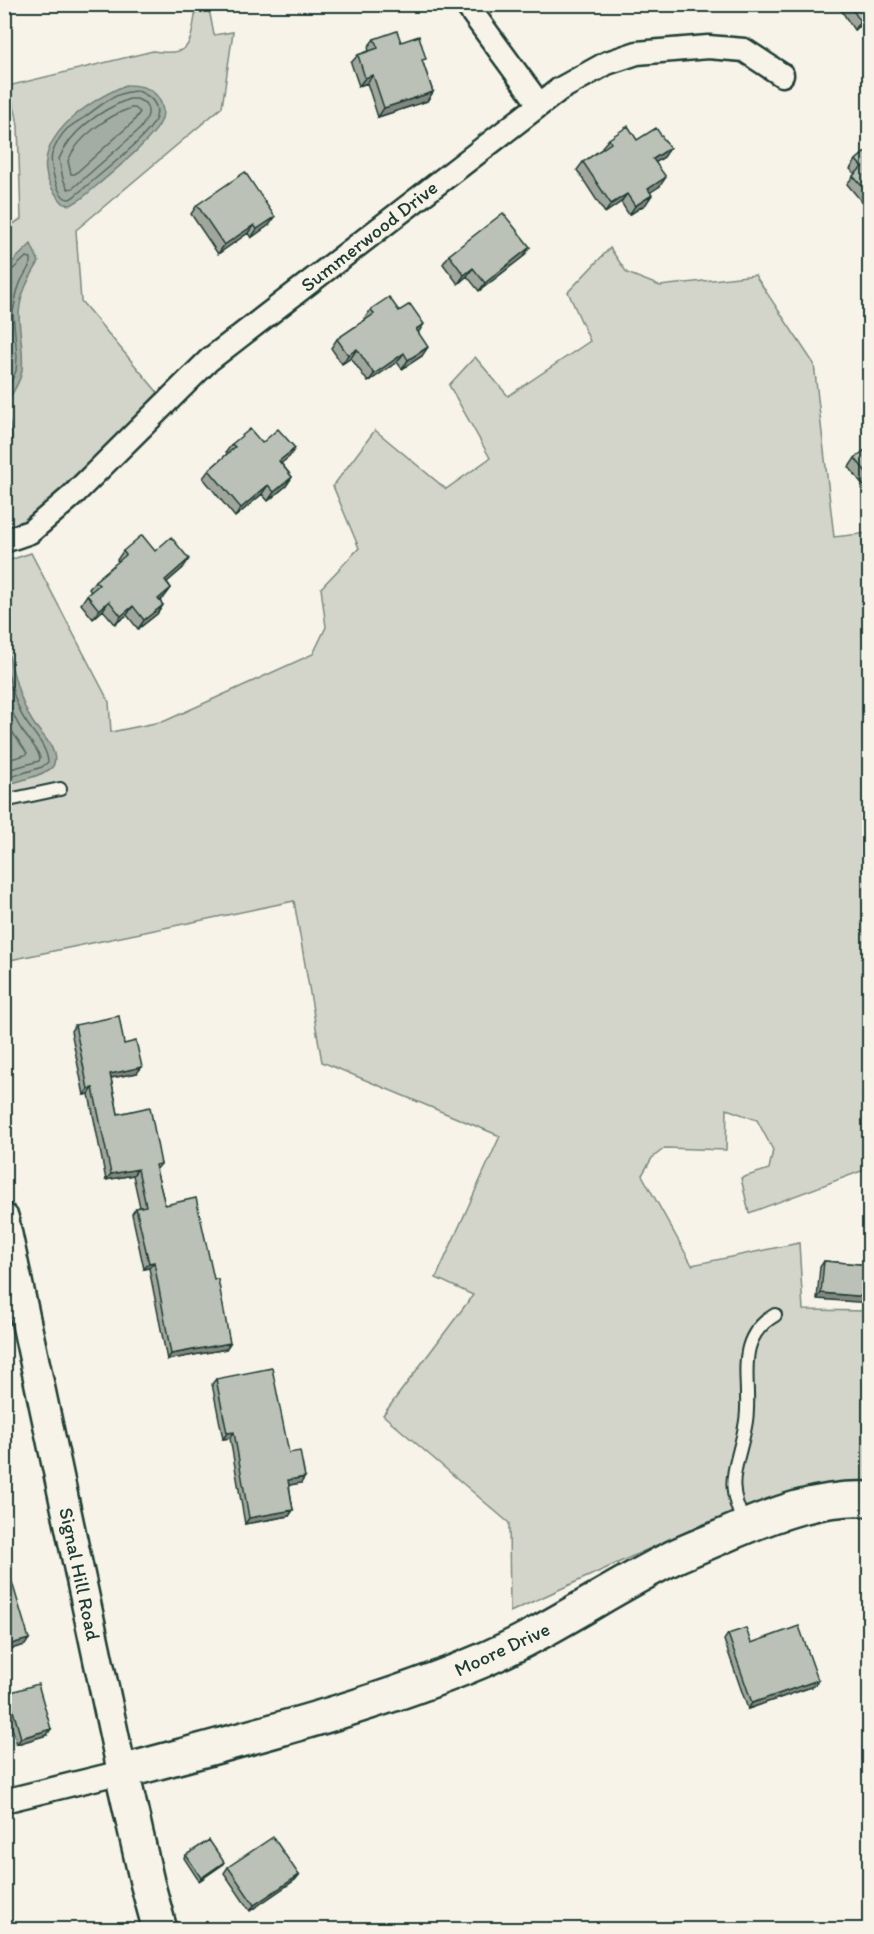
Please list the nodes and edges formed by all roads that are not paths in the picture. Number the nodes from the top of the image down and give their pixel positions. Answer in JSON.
{"nodes":[{"id":1,"x":466,"y":4,"type":"edge"},
{"id":2,"x":782,"y":75,"type":"dead end"},
{"id":3,"x":539,"y":104,"type":"junction"},
{"id":4,"x":4,"y":541,"type":"edge"},
{"id":5,"x":60,"y":789,"type":"dead end"},
{"id":6,"x":4,"y":801,"type":"edge"},
{"id":7,"x":4,"y":1218,"type":"edge"},
{"id":8,"x":775,"y":1315,"type":"dead end"},
{"id":9,"x":870,"y":1499,"type":"edge"},
{"id":10,"x":746,"y":1526,"type":"junction"},
{"id":11,"x":122,"y":1772,"type":"junction"},
{"id":12,"x":4,"y":1801,"type":"edge"},
{"id":13,"x":160,"y":1929,"type":"edge"}],
"edges":[{"from":1,"to":3,"type":"street"},
{"from":2,"to":3,"type":"street","name":"Summerwood Drive"},
{"from":3,"to":4,"type":"street","name":"Summerwood Drive"},
{"from":5,"to":6,"type":"lane"},
{"from":7,"to":11,"type":"street","name":"Signal Hill Road"},
{"from":8,"to":10,"type":"lane"},
{"from":9,"to":10,"type":"main road","name":"Moore Drive"},
{"from":10,"to":11,"type":"main road","name":"Moore Drive"},
{"from":11,"to":12,"type":"street"},
{"from":11,"to":13,"type":"main road","name":"Signal Hill Road"}]}
